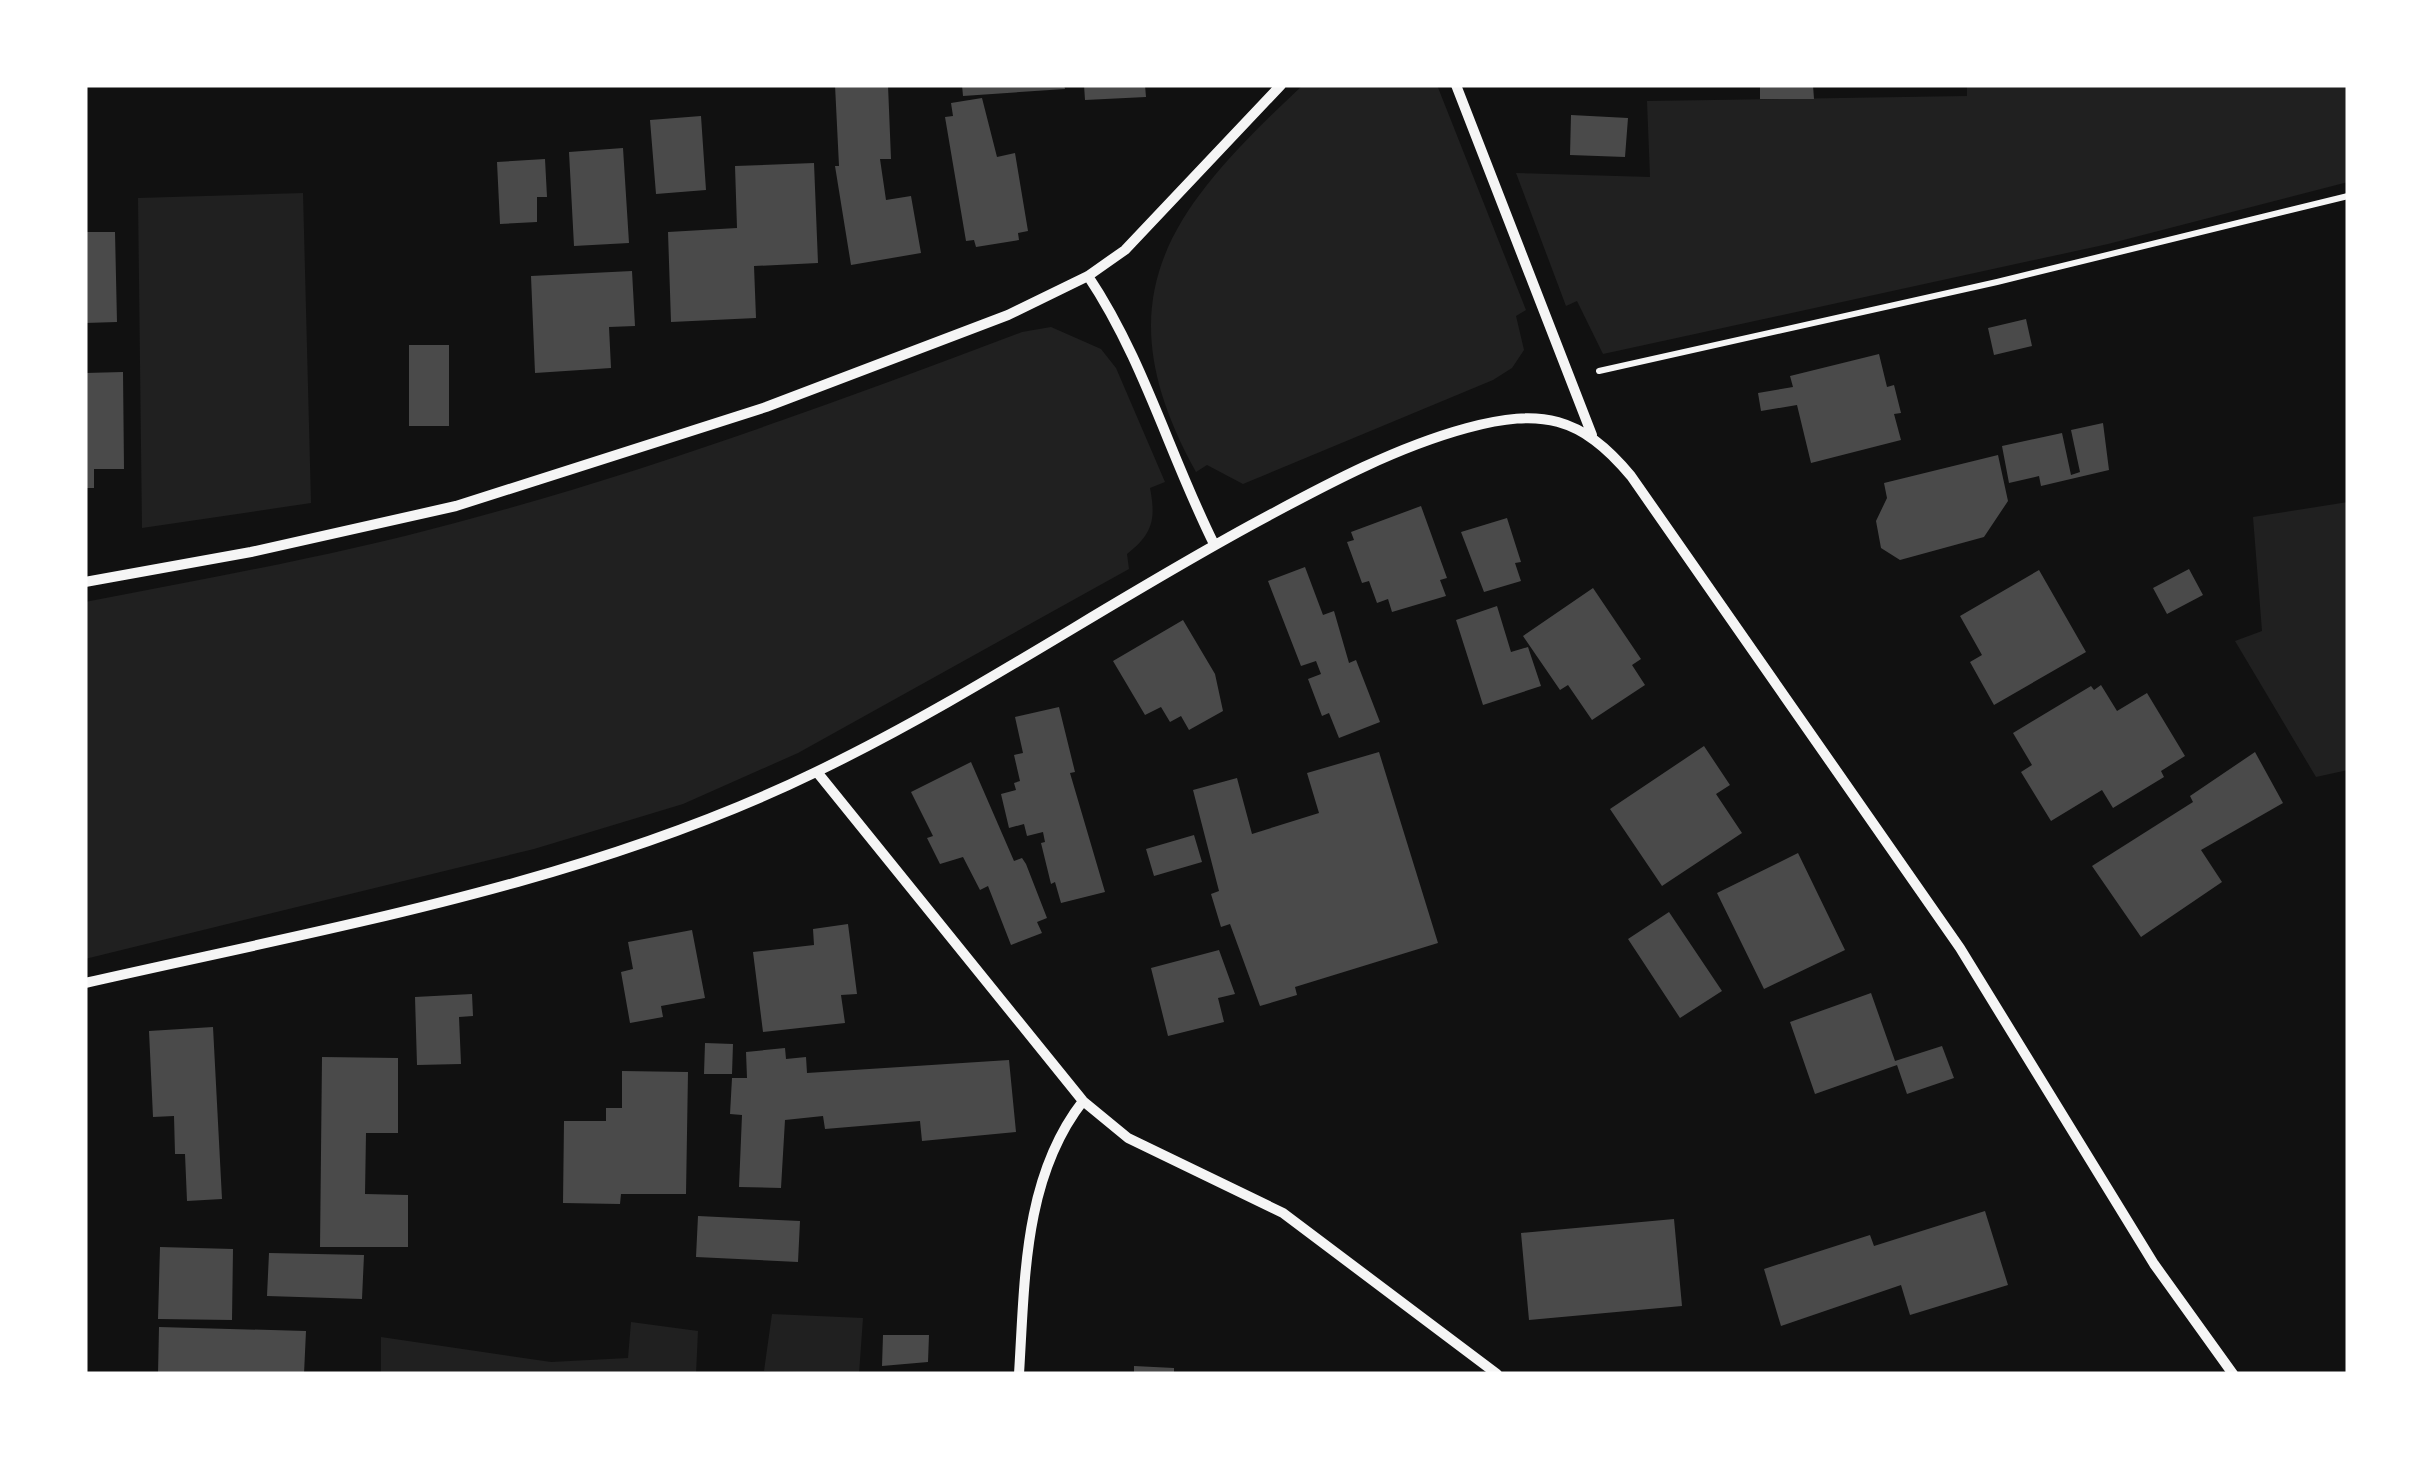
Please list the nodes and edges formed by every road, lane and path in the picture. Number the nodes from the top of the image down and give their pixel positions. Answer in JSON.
{"nodes":[{"id":1,"x":1281,"y":85,"type":"edge"},
{"id":2,"x":1456,"y":85,"type":"edge"},
{"id":3,"x":2348,"y":196,"type":"edge"},
{"id":4,"x":1088,"y":276,"type":"junction"},
{"id":5,"x":1570,"y":377,"type":"junction"},
{"id":6,"x":1593,"y":436,"type":"junction"},
{"id":7,"x":1214,"y":544,"type":"junction"},
{"id":8,"x":85,"y":582,"type":"edge"},
{"id":9,"x":817,"y":772,"type":"junction"},
{"id":10,"x":85,"y":982,"type":"edge"},
{"id":11,"x":1084,"y":1101,"type":"junction"},
{"id":12,"x":1018,"y":1374,"type":"edge"},
{"id":13,"x":1497,"y":1374,"type":"edge"},
{"id":14,"x":2233,"y":1374,"type":"edge"}],
"edges":[{"from":1,"to":4,"type":"street"},
{"from":2,"to":5,"type":"street"},
{"from":3,"to":5,"type":"path"},
{"from":4,"to":7,"type":"street"},
{"from":4,"to":8,"type":"street"},
{"from":5,"to":6,"type":"street"},
{"from":6,"to":7,"type":"street"},
{"from":6,"to":14,"type":"street"},
{"from":7,"to":9,"type":"street"},
{"from":9,"to":10,"type":"street"},
{"from":9,"to":11,"type":"street"},
{"from":11,"to":12,"type":"street"},
{"from":11,"to":13,"type":"street"}]}
